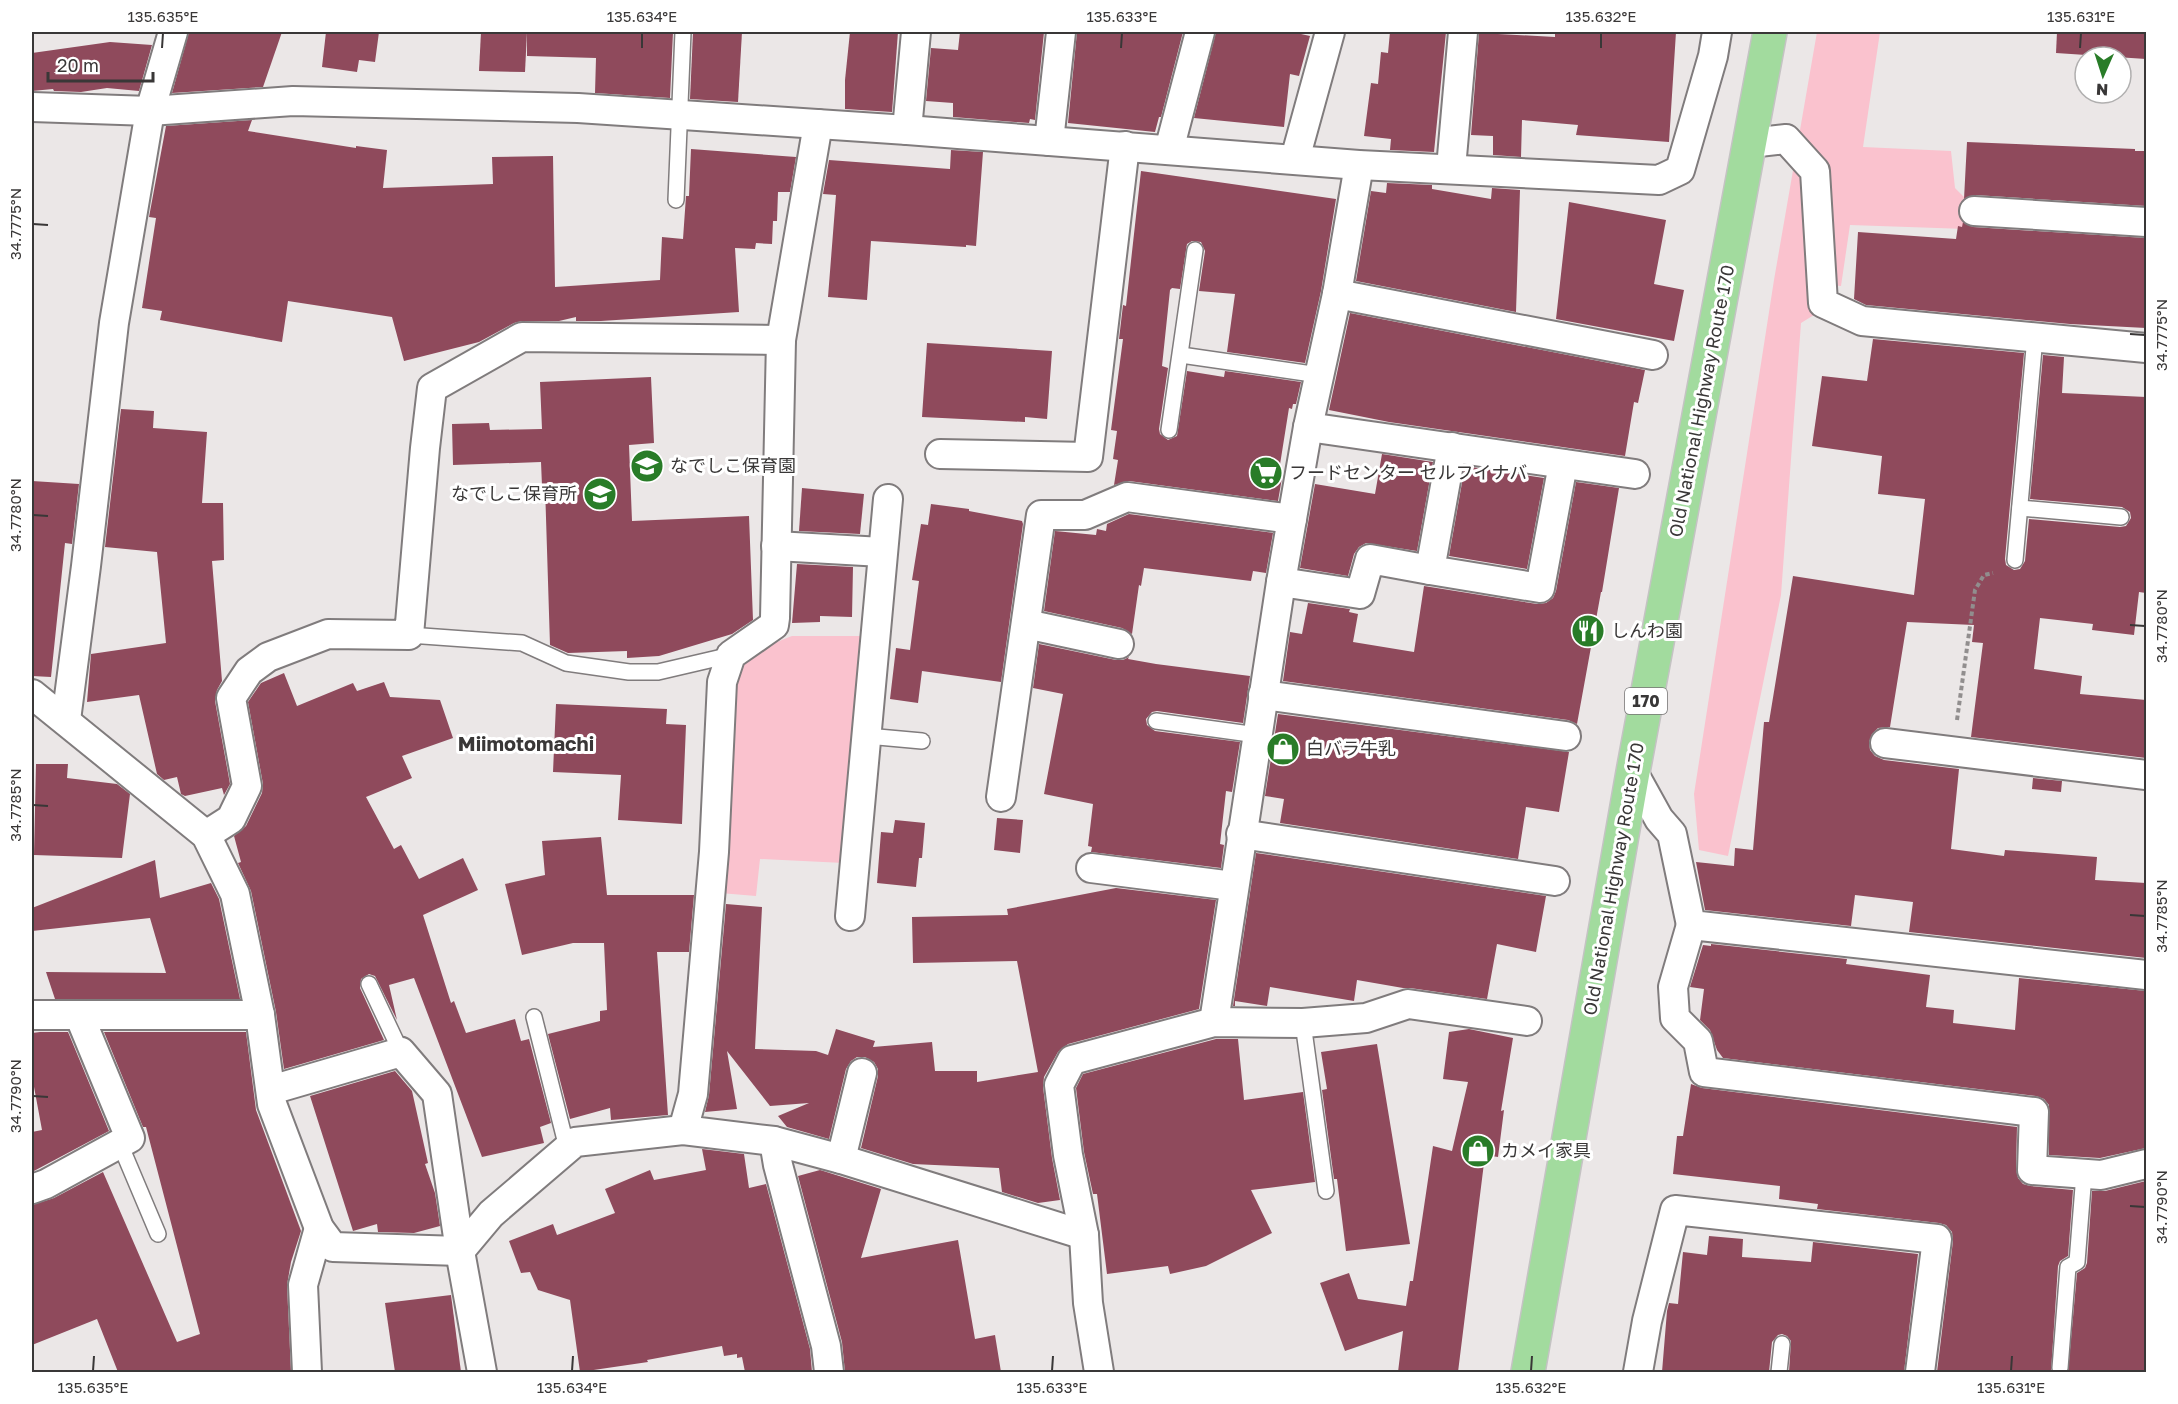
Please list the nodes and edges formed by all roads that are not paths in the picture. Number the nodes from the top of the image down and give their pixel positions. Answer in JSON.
{"nodes":[{"id":1,"x":173,"y":32,"type":"edge"},
{"id":2,"x":683,"y":32,"type":"edge"},
{"id":3,"x":916,"y":32,"type":"edge"},
{"id":4,"x":1061,"y":32,"type":"edge"},
{"id":5,"x":1200,"y":32,"type":"edge"},
{"id":6,"x":1330,"y":32,"type":"edge"},
{"id":7,"x":1463,"y":32,"type":"edge"},
{"id":8,"x":1717,"y":32,"type":"edge"},
{"id":9,"x":1770,"y":32,"type":"edge"},
{"id":10,"x":32,"y":107,"type":"edge"},
{"id":11,"x":150,"y":111,"type":"junction"},
{"id":12,"x":678,"y":114,"type":"junction"},
{"id":13,"x":818,"y":124,"type":"junction"},
{"id":14,"x":907,"y":130,"type":"junction"},
{"id":15,"x":1049,"y":141,"type":"junction"},
{"id":16,"x":1750,"y":143,"type":"junction"},
{"id":17,"x":1125,"y":146,"type":"junction"},
{"id":18,"x":1169,"y":150,"type":"junction"},
{"id":19,"x":1295,"y":159,"type":"junction"},
{"id":20,"x":1359,"y":165,"type":"junction"},
{"id":21,"x":1451,"y":168,"type":"junction"},
{"id":22,"x":676,"y":200,"type":"dead end"},
{"id":23,"x":1974,"y":211,"type":"dead end"},
{"id":24,"x":2146,"y":222,"type":"edge"},
{"id":25,"x":1195,"y":250,"type":"dead end"},
{"id":26,"x":1337,"y":294,"type":"junction"},
{"id":27,"x":2035,"y":337,"type":"junction"},
{"id":28,"x":781,"y":340,"type":"junction"},
{"id":29,"x":2146,"y":348,"type":"edge"},
{"id":30,"x":1181,"y":355,"type":"junction"},
{"id":31,"x":1653,"y":355,"type":"dead end"},
{"id":32,"x":1319,"y":375,"type":"junction"},
{"id":33,"x":1308,"y":426,"type":"junction"},
{"id":34,"x":1169,"y":430,"type":"dead end"},
{"id":35,"x":1452,"y":447,"type":"junction"},
{"id":36,"x":940,"y":454,"type":"dead end"},
{"id":37,"x":1563,"y":464,"type":"junction"},
{"id":38,"x":1635,"y":474,"type":"dead end"},
{"id":39,"x":888,"y":499,"type":"dead end"},
{"id":40,"x":2020,"y":508,"type":"junction"},
{"id":41,"x":2121,"y":517,"type":"dead end"},
{"id":42,"x":1292,"y":519,"type":"junction"},
{"id":43,"x":776,"y":546,"type":"junction"},
{"id":44,"x":882,"y":552,"type":"junction"},
{"id":45,"x":2015,"y":560,"type":"road end"},
{"id":46,"x":1430,"y":570,"type":"junction"},
{"id":47,"x":1281,"y":582,"type":"junction"},
{"id":48,"x":1026,"y":624,"type":"junction"},
{"id":49,"x":410,"y":635,"type":"junction"},
{"id":50,"x":1119,"y":644,"type":"dead end"},
{"id":51,"x":731,"y":656,"type":"junction"},
{"id":52,"x":32,"y":694,"type":"edge"},
{"id":53,"x":1263,"y":695,"type":"junction"},
{"id":54,"x":66,"y":720,"type":"junction"},
{"id":55,"x":1156,"y":721,"type":"dead end"},
{"id":56,"x":1257,"y":735,"type":"junction"},
{"id":57,"x":867,"y":736,"type":"junction"},
{"id":58,"x":1566,"y":736,"type":"dead end"},
{"id":59,"x":922,"y":741,"type":"dead end"},
{"id":60,"x":1885,"y":743,"type":"dead end"},
{"id":61,"x":1633,"y":772,"type":"junction"},
{"id":62,"x":2146,"y":775,"type":"edge"},
{"id":63,"x":1001,"y":797,"type":"dead end"},
{"id":64,"x":1241,"y":834,"type":"junction"},
{"id":65,"x":206,"y":835,"type":"junction"},
{"id":66,"x":1090,"y":868,"type":"dead end"},
{"id":67,"x":1555,"y":880,"type":"dead end"},
{"id":68,"x":1233,"y":886,"type":"junction"},
{"id":69,"x":850,"y":916,"type":"dead end"},
{"id":70,"x":1691,"y":925,"type":"junction"},
{"id":71,"x":2146,"y":975,"type":"edge"},
{"id":72,"x":369,"y":984,"type":"dead end"},
{"id":73,"x":32,"y":1015,"type":"edge"},
{"id":74,"x":79,"y":1015,"type":"junction"},
{"id":75,"x":260,"y":1015,"type":"junction"},
{"id":76,"x":534,"y":1017,"type":"dead end"},
{"id":77,"x":1214,"y":1022,"type":"junction"},
{"id":78,"x":1527,"y":1022,"type":"dead end"},
{"id":79,"x":1303,"y":1023,"type":"junction"},
{"id":80,"x":401,"y":1052,"type":"junction"},
{"id":81,"x":862,"y":1073,"type":"dead end"},
{"id":82,"x":271,"y":1090,"type":"junction"},
{"id":83,"x":683,"y":1130,"type":"junction"},
{"id":84,"x":774,"y":1141,"type":"junction"},
{"id":85,"x":120,"y":1144,"type":"junction"},
{"id":86,"x":567,"y":1148,"type":"junction"},
{"id":87,"x":841,"y":1159,"type":"junction"},
{"id":88,"x":2146,"y":1164,"type":"edge"},
{"id":89,"x":2084,"y":1174,"type":"junction"},
{"id":90,"x":32,"y":1189,"type":"edge"},
{"id":91,"x":1326,"y":1191,"type":"dead end"},
{"id":92,"x":319,"y":1228,"type":"junction"},
{"id":93,"x":158,"y":1234,"type":"dead end"},
{"id":94,"x":1084,"y":1235,"type":"junction"},
{"id":95,"x":460,"y":1251,"type":"junction"},
{"id":96,"x":1782,"y":1344,"type":"dead end"},
{"id":97,"x":2060,"y":1368,"type":"dead end"},
{"id":98,"x":307,"y":1372,"type":"edge"},
{"id":99,"x":482,"y":1372,"type":"edge"},
{"id":100,"x":829,"y":1372,"type":"edge"},
{"id":101,"x":1099,"y":1372,"type":"edge"},
{"id":102,"x":1528,"y":1372,"type":"edge"},
{"id":103,"x":1638,"y":1372,"type":"edge"},
{"id":104,"x":1779,"y":1372,"type":"edge"},
{"id":105,"x":1920,"y":1372,"type":"edge"}],
"edges":[{"from":1,"to":11,"type":"street"},
{"from":2,"to":12,"type":"lane"},
{"from":3,"to":14,"type":"street"},
{"from":4,"to":15,"type":"street"},
{"from":5,"to":18,"type":"street"},
{"from":6,"to":19,"type":"street"},
{"from":7,"to":21,"type":"street"},
{"from":8,"to":21,"type":"street"},
{"from":9,"to":16,"type":"highway","name":"Old National Highway Route 170","number":"170"},
{"from":10,"to":11,"type":"street"},
{"from":11,"to":12,"type":"street"},
{"from":11,"to":54,"type":"street"},
{"from":12,"to":13,"type":"street"},
{"from":12,"to":22,"type":"lane"},
{"from":13,"to":14,"type":"street"},
{"from":13,"to":28,"type":"street"},
{"from":14,"to":15,"type":"street"},
{"from":15,"to":17,"type":"street"},
{"from":16,"to":27,"type":"street"},
{"from":16,"to":61,"type":"highway","name":"Old National Highway Route 170","number":"170"},
{"from":17,"to":18,"type":"street"},
{"from":17,"to":36,"type":"street"},
{"from":18,"to":19,"type":"street"},
{"from":19,"to":20,"type":"street"},
{"from":20,"to":21,"type":"street"},
{"from":20,"to":26,"type":"street"},
{"from":23,"to":24,"type":"street"},
{"from":25,"to":30,"type":"lane"},
{"from":26,"to":31,"type":"street"},
{"from":26,"to":32,"type":"street"},
{"from":27,"to":29,"type":"street"},
{"from":27,"to":40,"type":"lane"},
{"from":28,"to":43,"type":"street"},
{"from":28,"to":49,"type":"street"},
{"from":30,"to":32,"type":"lane"},
{"from":30,"to":34,"type":"lane"},
{"from":32,"to":33,"type":"street"},
{"from":33,"to":35,"type":"street"},
{"from":33,"to":42,"type":"street"},
{"from":35,"to":37,"type":"street"},
{"from":35,"to":46,"type":"street"},
{"from":37,"to":38,"type":"street"},
{"from":37,"to":46,"type":"street"},
{"from":39,"to":44,"type":"street"},
{"from":40,"to":41,"type":"lane"},
{"from":40,"to":45,"type":"lane"},
{"from":42,"to":47,"type":"street"},
{"from":42,"to":48,"type":"street"},
{"from":43,"to":44,"type":"street"},
{"from":43,"to":51,"type":"street"},
{"from":44,"to":57,"type":"street"},
{"from":46,"to":47,"type":"street"},
{"from":47,"to":53,"type":"street"},
{"from":48,"to":50,"type":"street"},
{"from":48,"to":63,"type":"street"},
{"from":49,"to":51,"type":"lane"},
{"from":49,"to":65,"type":"street"},
{"from":51,"to":83,"type":"street"},
{"from":52,"to":54,"type":"street"},
{"from":53,"to":56,"type":"street"},
{"from":53,"to":58,"type":"street"},
{"from":54,"to":65,"type":"street"},
{"from":55,"to":56,"type":"lane"},
{"from":56,"to":64,"type":"street"},
{"from":57,"to":59,"type":"lane"},
{"from":57,"to":69,"type":"street"},
{"from":60,"to":62,"type":"street"},
{"from":61,"to":70,"type":"street"},
{"from":61,"to":102,"type":"highway","name":"Old National Highway Route 170","number":"170"},
{"from":64,"to":67,"type":"street"},
{"from":64,"to":68,"type":"street"},
{"from":65,"to":75,"type":"street"},
{"from":66,"to":68,"type":"street"},
{"from":68,"to":77,"type":"street"},
{"from":70,"to":71,"type":"street"},
{"from":70,"to":89,"type":"street"},
{"from":72,"to":80,"type":"lane"},
{"from":73,"to":74,"type":"street"},
{"from":74,"to":75,"type":"street"},
{"from":74,"to":85,"type":"street"},
{"from":75,"to":82,"type":"street"},
{"from":76,"to":86,"type":"lane"},
{"from":77,"to":79,"type":"street"},
{"from":77,"to":94,"type":"street"},
{"from":78,"to":79,"type":"street"},
{"from":79,"to":91,"type":"lane"},
{"from":80,"to":82,"type":"street"},
{"from":80,"to":95,"type":"street"},
{"from":81,"to":87,"type":"street"},
{"from":82,"to":92,"type":"street"},
{"from":83,"to":84,"type":"street"},
{"from":83,"to":86,"type":"street"},
{"from":84,"to":87,"type":"street"},
{"from":84,"to":100,"type":"street"},
{"from":85,"to":90,"type":"street"},
{"from":85,"to":93,"type":"lane"},
{"from":86,"to":95,"type":"street"},
{"from":87,"to":94,"type":"street"},
{"from":88,"to":89,"type":"street"},
{"from":89,"to":97,"type":"lane"},
{"from":92,"to":95,"type":"street"},
{"from":92,"to":98,"type":"street"},
{"from":94,"to":101,"type":"street"},
{"from":95,"to":99,"type":"street"},
{"from":96,"to":104,"type":"lane"},
{"from":103,"to":105,"type":"street"}]}
